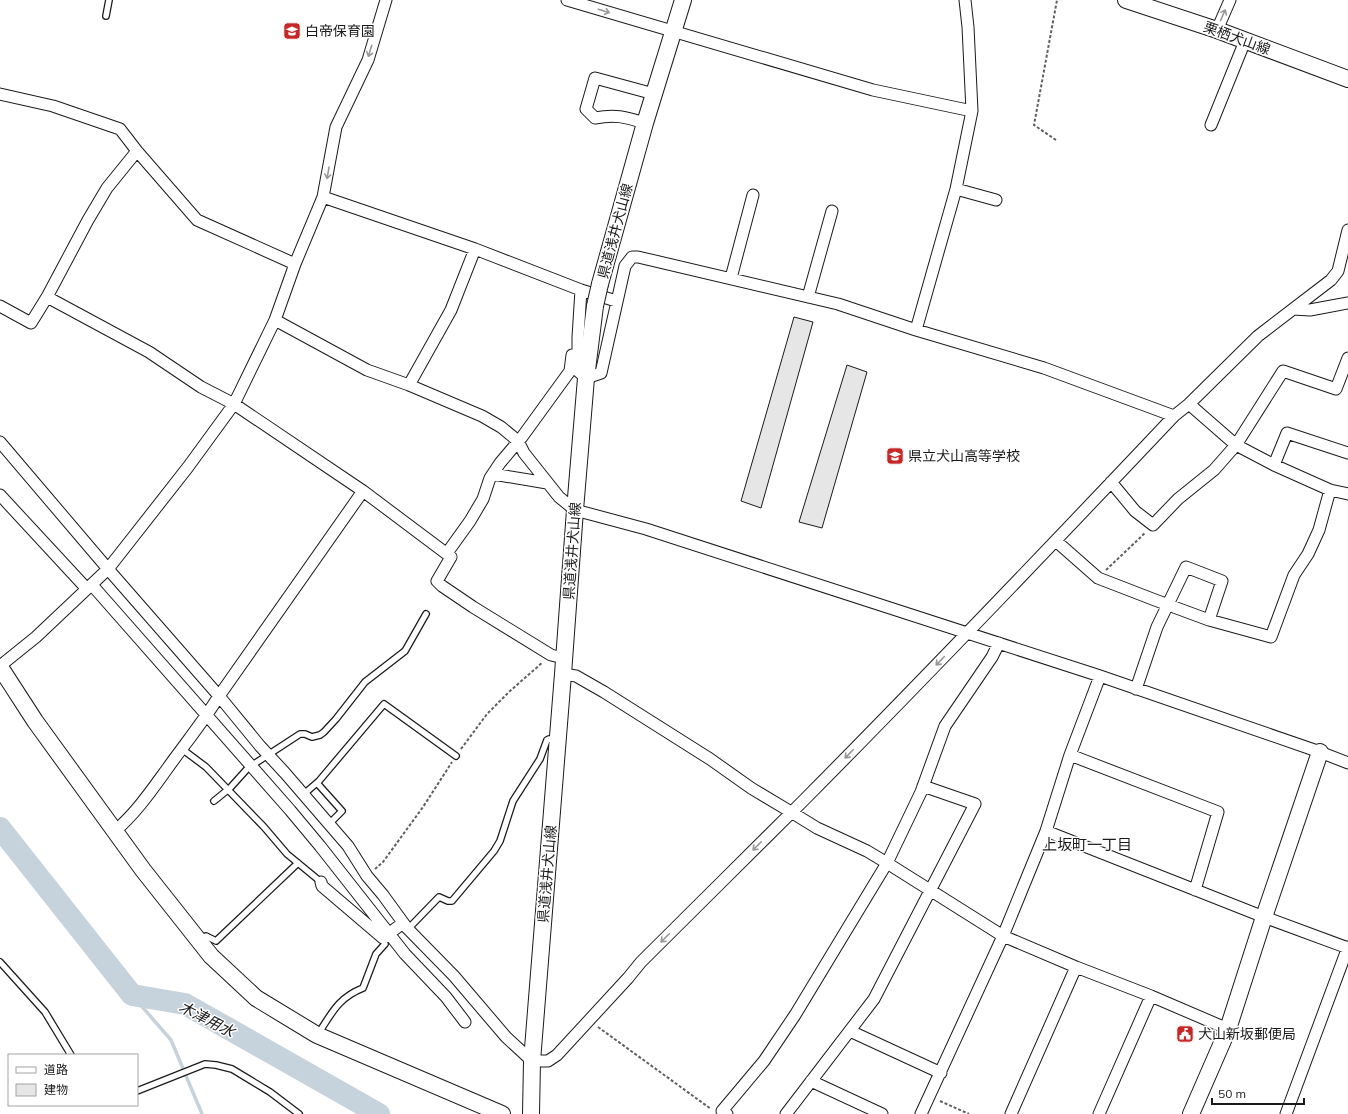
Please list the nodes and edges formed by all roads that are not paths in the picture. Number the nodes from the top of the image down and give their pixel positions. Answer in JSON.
{"nodes":[{"id":1,"x":109,"y":0,"type":"edge"},
{"id":2,"x":386,"y":0,"type":"edge"},
{"id":3,"x":567,"y":0,"type":"edge"},
{"id":4,"x":683,"y":0,"type":"edge"},
{"id":5,"x":965,"y":0,"type":"edge"},
{"id":6,"x":1126,"y":0,"type":"edge"},
{"id":7,"x":1230,"y":0,"type":"edge"},
{"id":8,"x":106,"y":16,"type":"dead end"},
{"id":9,"x":1217,"y":30,"type":"junction"},
{"id":10,"x":673,"y":32,"type":"junction"},
{"id":11,"x":1245,"y":41,"type":"junction"},
{"id":12,"x":1348,"y":79,"type":"edge"},
{"id":13,"x":0,"y":94,"type":"edge"},
{"id":14,"x":654,"y":94,"type":"junction"},
{"id":15,"x":972,"y":111,"type":"junction"},
{"id":16,"x":645,"y":123,"type":"junction"},
{"id":17,"x":1211,"y":125,"type":"dead end"},
{"id":18,"x":137,"y":151,"type":"junction"},
{"id":19,"x":956,"y":189,"type":"junction"},
{"id":20,"x":752,"y":195,"type":"dead end"},
{"id":21,"x":323,"y":197,"type":"junction"},
{"id":22,"x":996,"y":200,"type":"dead end"},
{"id":23,"x":832,"y":211,"type":"dead end"},
{"id":24,"x":1348,"y":230,"type":"edge"},
{"id":25,"x":475,"y":249,"type":"junction"},
{"id":26,"x":295,"y":264,"type":"junction"},
{"id":27,"x":731,"y":278,"type":"junction"},
{"id":28,"x":581,"y":290,"type":"junction"},
{"id":29,"x":47,"y":297,"type":"junction"},
{"id":30,"x":808,"y":297,"type":"junction"},
{"id":31,"x":616,"y":301,"type":"junction"},
{"id":32,"x":1348,"y":303,"type":"edge"},
{"id":33,"x":0,"y":306,"type":"edge"},
{"id":34,"x":1293,"y":309,"type":"junction"},
{"id":35,"x":275,"y":320,"type":"junction"},
{"id":36,"x":916,"y":330,"type":"junction"},
{"id":37,"x":578,"y":337,"type":"junction"},
{"id":38,"x":1348,"y":358,"type":"edge"},
{"id":39,"x":586,"y":378,"type":"junction"},
{"id":40,"x":409,"y":385,"type":"junction"},
{"id":41,"x":234,"y":404,"type":"junction"},
{"id":42,"x":1189,"y":404,"type":"junction"},
{"id":43,"x":1174,"y":416,"type":"junction"},
{"id":44,"x":518,"y":441,"type":"junction"},
{"id":45,"x":0,"y":442,"type":"edge"},
{"id":46,"x":1236,"y":445,"type":"junction"},
{"id":47,"x":1348,"y":453,"type":"edge"},
{"id":48,"x":1274,"y":465,"type":"junction"},
{"id":49,"x":493,"y":474,"type":"junction"},
{"id":50,"x":1111,"y":482,"type":"junction"},
{"id":51,"x":547,"y":483,"type":"junction"},
{"id":52,"x":1330,"y":490,"type":"junction"},
{"id":53,"x":363,"y":492,"type":"junction"},
{"id":54,"x":1348,"y":494,"type":"edge"},
{"id":55,"x":0,"y":495,"type":"edge"},
{"id":56,"x":575,"y":510,"type":"junction"},
{"id":57,"x":1056,"y":541,"type":"junction"},
{"id":58,"x":447,"y":554,"type":"junction"},
{"id":59,"x":108,"y":569,"type":"junction"},
{"id":60,"x":90,"y":587,"type":"junction"},
{"id":61,"x":1168,"y":604,"type":"junction"},
{"id":62,"x":426,"y":614,"type":"dead end"},
{"id":63,"x":1210,"y":620,"type":"junction"},
{"id":64,"x":967,"y":633,"type":"junction"},
{"id":65,"x":998,"y":643,"type":"junction"},
{"id":66,"x":564,"y":666,"type":"junction"},
{"id":67,"x":0,"y":667,"type":"edge"},
{"id":68,"x":1100,"y":676,"type":"junction"},
{"id":69,"x":1136,"y":689,"type":"junction"},
{"id":70,"x":219,"y":696,"type":"junction"},
{"id":71,"x":206,"y":716,"type":"junction"},
{"id":72,"x":558,"y":740,"type":"junction"},
{"id":73,"x":182,"y":748,"type":"junction"},
{"id":74,"x":1320,"y":752,"type":"junction"},
{"id":75,"x":268,"y":755,"type":"junction"},
{"id":76,"x":1070,"y":755,"type":"junction"},
{"id":77,"x":456,"y":756,"type":"dead end"},
{"id":78,"x":1348,"y":763,"type":"edge"},
{"id":79,"x":252,"y":766,"type":"junction"},
{"id":80,"x":317,"y":783,"type":"junction"},
{"id":81,"x":923,"y":786,"type":"junction"},
{"id":82,"x":228,"y":789,"type":"junction"},
{"id":83,"x":304,"y":794,"type":"junction"},
{"id":84,"x":214,"y":801,"type":"dead end"},
{"id":85,"x":791,"y":812,"type":"junction"},
{"id":86,"x":329,"y":824,"type":"junction"},
{"id":87,"x":115,"y":831,"type":"junction"},
{"id":88,"x":1046,"y":831,"type":"junction"},
{"id":89,"x":298,"y":863,"type":"junction"},
{"id":90,"x":887,"y":863,"type":"junction"},
{"id":91,"x":321,"y":882,"type":"joint"},
{"id":92,"x":930,"y":890,"type":"junction"},
{"id":93,"x":1195,"y":890,"type":"junction"},
{"id":94,"x":1264,"y":917,"type":"junction"},
{"id":95,"x":406,"y":926,"type":"junction"},
{"id":96,"x":386,"y":936,"type":"junction"},
{"id":97,"x":1003,"y":936,"type":"junction"},
{"id":98,"x":198,"y":939,"type":"junction"},
{"id":99,"x":1348,"y":947,"type":"edge"},
{"id":100,"x":0,"y":962,"type":"edge"},
{"id":101,"x":1076,"y":968,"type":"junction"},
{"id":102,"x":1151,"y":996,"type":"junction"},
{"id":103,"x":465,"y":1022,"type":"dead end"},
{"id":104,"x":1228,"y":1029,"type":"junction"},
{"id":105,"x":850,"y":1031,"type":"junction"},
{"id":106,"x":317,"y":1035,"type":"junction"},
{"id":107,"x":70,"y":1054,"type":"edge"},
{"id":108,"x":532,"y":1061,"type":"junction"},
{"id":109,"x":941,"y":1073,"type":"junction"},
{"id":110,"x":810,"y":1081,"type":"junction"},
{"id":111,"x":138,"y":1091,"type":"edge"},
{"id":112,"x":724,"y":1112,"type":"edge"},
{"id":113,"x":299,"y":1114,"type":"edge"},
{"id":114,"x":502,"y":1114,"type":"edge"},
{"id":115,"x":531,"y":1114,"type":"edge"},
{"id":116,"x":786,"y":1114,"type":"edge"},
{"id":117,"x":882,"y":1114,"type":"edge"},
{"id":118,"x":921,"y":1114,"type":"edge"},
{"id":119,"x":1011,"y":1114,"type":"edge"},
{"id":120,"x":1099,"y":1114,"type":"edge"},
{"id":121,"x":1191,"y":1114,"type":"edge"},
{"id":122,"x":1286,"y":1114,"type":"edge"}],
"edges":[{"from":1,"to":8,"type":"lane"},
{"from":2,"to":21,"type":"street","one_way":true},
{"from":3,"to":10,"type":"street","one_way":true},
{"from":4,"to":10,"type":"main road","name":"県道浅井犬山線"},
{"from":5,"to":15,"type":"street"},
{"from":6,"to":9,"type":"main road","name":"栗栖犬山線"},
{"from":9,"to":7,"type":"street","one_way":true},
{"from":9,"to":11,"type":"main road","name":"栗栖犬山線"},
{"from":10,"to":14,"type":"main road","name":"県道浅井犬山線"},
{"from":10,"to":15,"type":"street"},
{"from":11,"to":12,"type":"main road","name":"栗栖犬山線"},
{"from":11,"to":17,"type":"street"},
{"from":13,"to":18,"type":"street"},
{"from":14,"to":16,"type":"main road","name":"県道浅井犬山線"},
{"from":14,"to":16,"type":"street"},
{"from":15,"to":19,"type":"street"},
{"from":16,"to":39,"type":"main road","name":"県道浅井犬山線","bridge":true},
{"from":18,"to":26,"type":"street"},
{"from":18,"to":29,"type":"street"},
{"from":19,"to":22,"type":"street"},
{"from":19,"to":36,"type":"street"},
{"from":20,"to":27,"type":"street"},
{"from":21,"to":25,"type":"street"},
{"from":21,"to":26,"type":"street"},
{"from":23,"to":30,"type":"street"},
{"from":24,"to":34,"type":"street"},
{"from":25,"to":28,"type":"street"},
{"from":25,"to":40,"type":"street"},
{"from":26,"to":35,"type":"street"},
{"from":27,"to":30,"type":"street"},
{"from":27,"to":31,"type":"street"},
{"from":28,"to":31,"type":"street"},
{"from":28,"to":37,"type":"street"},
{"from":29,"to":33,"type":"street"},
{"from":29,"to":41,"type":"street"},
{"from":30,"to":36,"type":"street"},
{"from":31,"to":39,"type":"street"},
{"from":32,"to":34,"type":"street"},
{"from":34,"to":42,"type":"street"},
{"from":35,"to":40,"type":"street"},
{"from":35,"to":41,"type":"street"},
{"from":36,"to":43,"type":"street"},
{"from":37,"to":39,"type":"street"},
{"from":37,"to":44,"type":"street"},
{"from":38,"to":46,"type":"street"},
{"from":39,"to":56,"type":"main road","name":"県道浅井犬山線"},
{"from":40,"to":44,"type":"street"},
{"from":41,"to":53,"type":"street"},
{"from":41,"to":59,"type":"street"},
{"from":42,"to":43,"type":"street"},
{"from":42,"to":46,"type":"street"},
{"from":43,"to":50,"type":"street"},
{"from":44,"to":49,"type":"street"},
{"from":44,"to":51,"type":"street"},
{"from":45,"to":59,"type":"street"},
{"from":46,"to":48,"type":"street"},
{"from":46,"to":50,"type":"street"},
{"from":47,"to":48,"type":"street"},
{"from":48,"to":52,"type":"street"},
{"from":49,"to":51,"type":"street"},
{"from":49,"to":58,"type":"street"},
{"from":50,"to":57,"type":"street"},
{"from":51,"to":56,"type":"street"},
{"from":52,"to":54,"type":"street"},
{"from":52,"to":63,"type":"street"},
{"from":53,"to":58,"type":"street"},
{"from":53,"to":70,"type":"street"},
{"from":55,"to":60,"type":"street"},
{"from":56,"to":64,"type":"street"},
{"from":56,"to":66,"type":"main road","name":"県道浅井犬山線"},
{"from":57,"to":61,"type":"street"},
{"from":57,"to":64,"type":"street"},
{"from":58,"to":66,"type":"street"},
{"from":59,"to":60,"type":"street"},
{"from":59,"to":70,"type":"street"},
{"from":60,"to":67,"type":"street"},
{"from":60,"to":71,"type":"street"},
{"from":61,"to":63,"type":"street"},
{"from":61,"to":63,"type":"street"},
{"from":61,"to":69,"type":"street"},
{"from":62,"to":75,"type":"lane"},
{"from":64,"to":65,"type":"street"},
{"from":64,"to":85,"type":"street","one_way":true},
{"from":65,"to":68,"type":"street"},
{"from":65,"to":81,"type":"street"},
{"from":66,"to":72,"type":"main road","name":"県道浅井犬山線"},
{"from":66,"to":85,"type":"street"},
{"from":67,"to":87,"type":"main road"},
{"from":68,"to":69,"type":"street"},
{"from":68,"to":76,"type":"street"},
{"from":69,"to":74,"type":"street"},
{"from":70,"to":71,"type":"street"},
{"from":70,"to":75,"type":"street"},
{"from":71,"to":73,"type":"street"},
{"from":71,"to":79,"type":"street"},
{"from":72,"to":95,"type":"lane"},
{"from":72,"to":108,"type":"main road","name":"県道浅井犬山線"},
{"from":73,"to":82,"type":"lane"},
{"from":73,"to":87,"type":"street"},
{"from":74,"to":78,"type":"street"},
{"from":74,"to":94,"type":"main road"},
{"from":75,"to":79,"type":"lane"},
{"from":75,"to":83,"type":"street"},
{"from":76,"to":88,"type":"street"},
{"from":76,"to":93,"type":"street"},
{"from":77,"to":80,"type":"lane"},
{"from":79,"to":82,"type":"lane"},
{"from":79,"to":96,"type":"street"},
{"from":80,"to":83,"type":"lane"},
{"from":80,"to":86,"type":"lane"},
{"from":81,"to":90,"type":"street"},
{"from":81,"to":92,"type":"street"},
{"from":82,"to":84,"type":"lane"},
{"from":82,"to":89,"type":"lane"},
{"from":83,"to":86,"type":"street"},
{"from":85,"to":90,"type":"street"},
{"from":85,"to":108,"type":"street","one_way":true},
{"from":86,"to":95,"type":"street"},
{"from":87,"to":98,"type":"main road"},
{"from":88,"to":93,"type":"street"},
{"from":88,"to":97,"type":"street"},
{"from":89,"to":91,"type":"lane"},
{"from":89,"to":98,"type":"lane"},
{"from":90,"to":92,"type":"street"},
{"from":90,"to":112,"type":"street"},
{"from":91,"to":96,"type":"street"},
{"from":92,"to":97,"type":"street"},
{"from":92,"to":105,"type":"street"},
{"from":93,"to":94,"type":"street"},
{"from":94,"to":99,"type":"street"},
{"from":94,"to":104,"type":"main road"},
{"from":95,"to":96,"type":"street"},
{"from":95,"to":108,"type":"street"},
{"from":96,"to":103,"type":"street"},
{"from":96,"to":106,"type":"lane"},
{"from":97,"to":101,"type":"street"},
{"from":97,"to":109,"type":"street"},
{"from":98,"to":106,"type":"main road"},
{"from":99,"to":122,"type":"street"},
{"from":100,"to":107,"type":"lane"},
{"from":101,"to":102,"type":"street"},
{"from":101,"to":119,"type":"street"},
{"from":102,"to":104,"type":"street"},
{"from":102,"to":120,"type":"street"},
{"from":104,"to":121,"type":"main road"},
{"from":105,"to":109,"type":"street"},
{"from":105,"to":110,"type":"street"},
{"from":106,"to":114,"type":"main road"},
{"from":108,"to":115,"type":"main road","name":"県道浅井犬山線"},
{"from":109,"to":118,"type":"street"},
{"from":110,"to":116,"type":"street"},
{"from":110,"to":117,"type":"street"},
{"from":111,"to":113,"type":"lane"}]}
